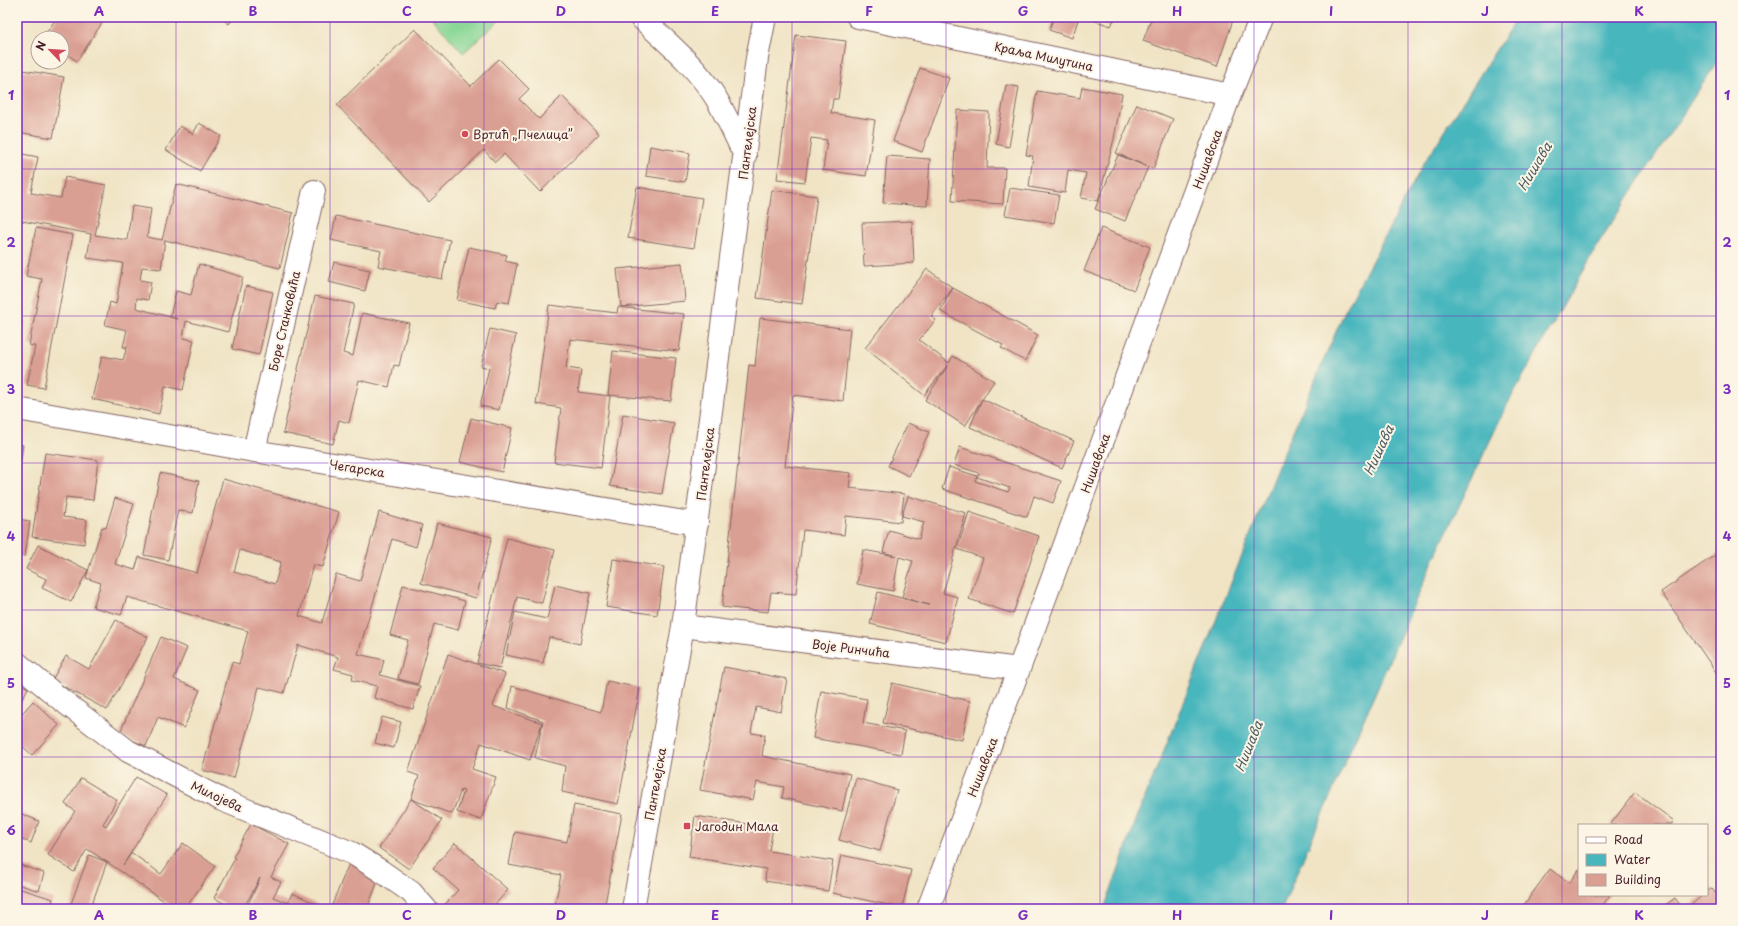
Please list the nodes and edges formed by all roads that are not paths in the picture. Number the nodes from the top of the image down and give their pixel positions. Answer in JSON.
{"nodes":[{"id":1,"x":640,"y":17,"type":"edge"},
{"id":2,"x":765,"y":17,"type":"edge"},
{"id":3,"x":858,"y":17,"type":"edge"},
{"id":4,"x":1262,"y":17,"type":"edge"},
{"id":5,"x":1230,"y":95,"type":"junction"},
{"id":6,"x":745,"y":156,"type":"junction"},
{"id":7,"x":314,"y":191,"type":"dead end"},
{"id":8,"x":17,"y":409,"type":"edge"},
{"id":9,"x":254,"y":452,"type":"junction"},
{"id":10,"x":697,"y":524,"type":"junction"},
{"id":11,"x":683,"y":626,"type":"junction"},
{"id":12,"x":17,"y":663,"type":"edge"},
{"id":13,"x":1019,"y":669,"type":"junction"},
{"id":14,"x":426,"y":909,"type":"edge"},
{"id":15,"x":633,"y":909,"type":"edge"},
{"id":16,"x":928,"y":909,"type":"edge"}],
"edges":[{"from":1,"to":6,"type":"street"},
{"from":2,"to":6,"type":"street","name":"Пантелејска"},
{"from":3,"to":5,"type":"street","name":"Краља Милутина"},
{"from":4,"to":5,"type":"street","name":"Нишавска"},
{"from":5,"to":13,"type":"street","name":"Нишавска"},
{"from":6,"to":10,"type":"street","name":"Пантелејска"},
{"from":7,"to":9,"type":"street","name":"Боре Станковића"},
{"from":8,"to":9,"type":"street","name":"Чегарска"},
{"from":9,"to":10,"type":"street","name":"Чегарска"},
{"from":10,"to":11,"type":"street","name":"Пантелејска"},
{"from":11,"to":13,"type":"street","name":"Воје Ринчића"},
{"from":11,"to":15,"type":"street","name":"Пантелејска"},
{"from":12,"to":14,"type":"street","name":"Милојева"},
{"from":13,"to":16,"type":"street","name":"Нишавска"}]}
